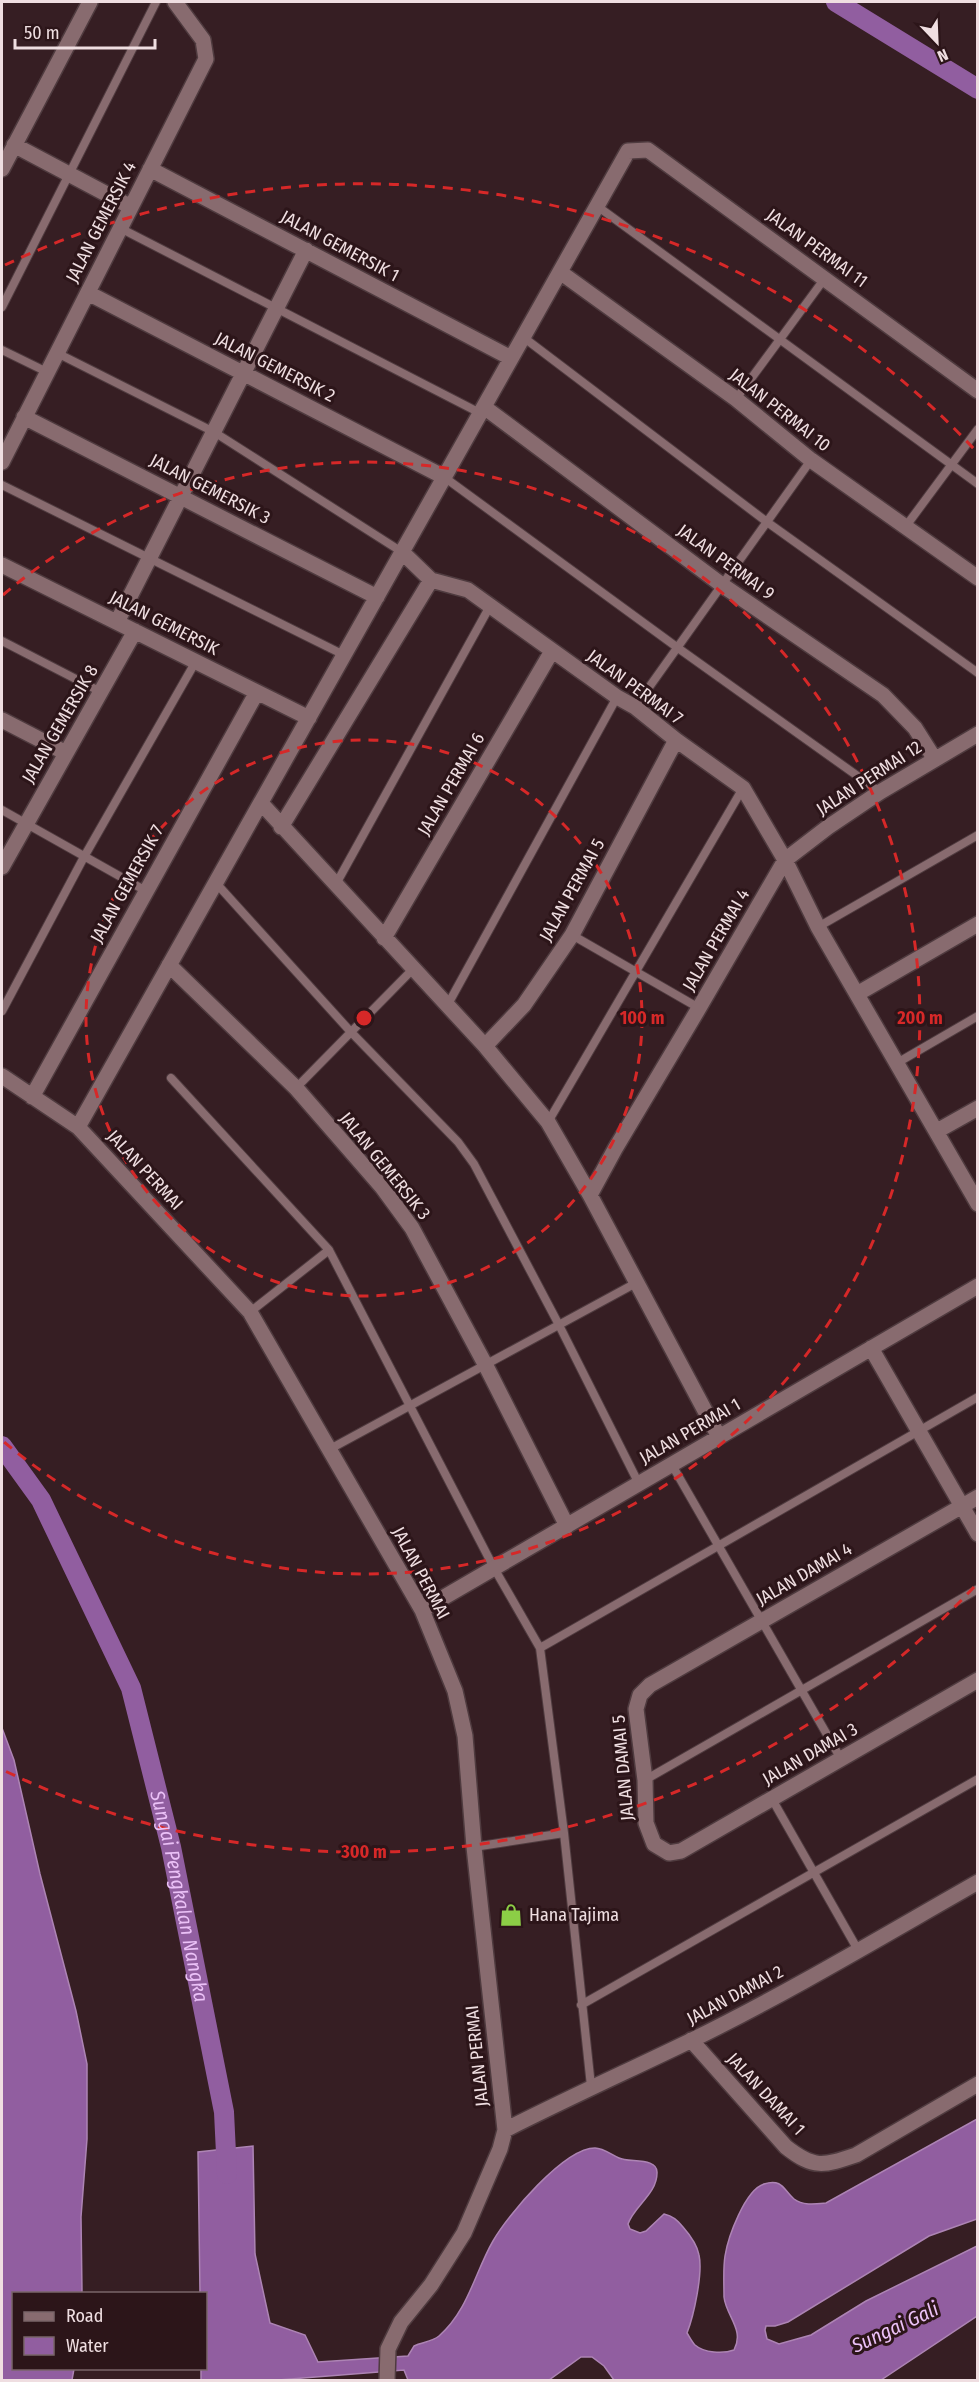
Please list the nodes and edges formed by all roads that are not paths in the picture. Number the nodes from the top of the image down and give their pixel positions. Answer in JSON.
{"nodes":[{"id":1,"x":90,"y":2,"type":"edge"},
{"id":2,"x":156,"y":2,"type":"edge"},
{"id":3,"x":175,"y":2,"type":"edge"},
{"id":4,"x":14,"y":145,"type":"junction"},
{"id":5,"x":150,"y":169,"type":"junction"},
{"id":6,"x":2,"y":170,"type":"edge"},
{"id":7,"x":69,"y":175,"type":"junction"},
{"id":8,"x":597,"y":206,"type":"junction"},
{"id":9,"x":131,"y":207,"type":"junction"},
{"id":10,"x":120,"y":228,"type":"junction"},
{"id":11,"x":306,"y":250,"type":"junction"},
{"id":12,"x":560,"y":272,"type":"junction"},
{"id":13,"x":825,"y":278,"type":"junction"},
{"id":14,"x":88,"y":292,"type":"junction"},
{"id":15,"x":2,"y":307,"type":"edge"},
{"id":16,"x":276,"y":309,"type":"junction"},
{"id":17,"x":523,"y":337,"type":"junction"},
{"id":18,"x":779,"y":340,"type":"junction"},
{"id":19,"x":2,"y":350,"type":"edge"},
{"id":20,"x":57,"y":353,"type":"junction"},
{"id":21,"x":511,"y":358,"type":"junction"},
{"id":22,"x":47,"y":372,"type":"junction"},
{"id":23,"x":243,"y":373,"type":"junction"},
{"id":24,"x":978,"y":391,"type":"edge"},
{"id":25,"x":736,"y":399,"type":"junction"},
{"id":26,"x":482,"y":410,"type":"junction"},
{"id":27,"x":24,"y":417,"type":"junction"},
{"id":28,"x":978,"y":429,"type":"edge"},
{"id":29,"x":214,"y":432,"type":"junction"},
{"id":30,"x":811,"y":460,"type":"junction"},
{"id":31,"x":2,"y":462,"type":"edge"},
{"id":32,"x":951,"y":465,"type":"junction"},
{"id":33,"x":444,"y":477,"type":"junction"},
{"id":34,"x":978,"y":484,"type":"edge"},
{"id":35,"x":2,"y":485,"type":"edge"},
{"id":36,"x":181,"y":496,"type":"junction"},
{"id":37,"x":767,"y":522,"type":"junction"},
{"id":38,"x":906,"y":526,"type":"junction"},
{"id":39,"x":402,"y":552,"type":"junction"},
{"id":40,"x":150,"y":558,"type":"junction"},
{"id":41,"x":2,"y":565,"type":"edge"},
{"id":42,"x":978,"y":578,"type":"edge"},
{"id":43,"x":431,"y":580,"type":"junction"},
{"id":44,"x":722,"y":585,"type":"junction"},
{"id":45,"x":377,"y":597,"type":"junction"},
{"id":46,"x":490,"y":606,"type":"junction"},
{"id":47,"x":117,"y":622,"type":"junction"},
{"id":48,"x":135,"y":631,"type":"junction"},
{"id":49,"x":2,"y":641,"type":"edge"},
{"id":50,"x":678,"y":648,"type":"junction"},
{"id":51,"x":552,"y":651,"type":"junction"},
{"id":52,"x":344,"y":655,"type":"junction"},
{"id":53,"x":196,"y":662,"type":"junction"},
{"id":54,"x":978,"y":673,"type":"edge"},
{"id":55,"x":101,"y":692,"type":"junction"},
{"id":56,"x":257,"y":692,"type":"junction"},
{"id":57,"x":617,"y":698,"type":"junction"},
{"id":58,"x":635,"y":707,"type":"junction"},
{"id":59,"x":309,"y":718,"type":"junction"},
{"id":60,"x":2,"y":720,"type":"edge"},
{"id":61,"x":978,"y":734,"type":"edge"},
{"id":62,"x":676,"y":740,"type":"junction"},
{"id":63,"x":66,"y":753,"type":"junction"},
{"id":64,"x":934,"y":758,"type":"junction"},
{"id":65,"x":743,"y":788,"type":"junction"},
{"id":66,"x":880,"y":792,"type":"junction"},
{"id":67,"x":261,"y":803,"type":"junction"},
{"id":68,"x":2,"y":810,"type":"edge"},
{"id":69,"x":26,"y":823,"type":"junction"},
{"id":70,"x":281,"y":827,"type":"junction"},
{"id":71,"x":978,"y":835,"type":"edge"},
{"id":72,"x":84,"y":857,"type":"junction"},
{"id":73,"x":785,"y":860,"type":"junction"},
{"id":74,"x":2,"y":867,"type":"edge"},
{"id":75,"x":216,"y":883,"type":"junction"},
{"id":76,"x":335,"y":885,"type":"junction"},
{"id":77,"x":146,"y":891,"type":"junction"},
{"id":78,"x":978,"y":924,"type":"edge"},
{"id":79,"x":818,"y":927,"type":"junction"},
{"id":80,"x":572,"y":935,"type":"junction"},
{"id":81,"x":384,"y":938,"type":"junction"},
{"id":82,"x":169,"y":965,"type":"junction"},
{"id":83,"x":413,"y":969,"type":"junction"},
{"id":84,"x":636,"y":972,"type":"junction"},
{"id":85,"x":857,"y":994,"type":"junction"},
{"id":86,"x":447,"y":1006,"type":"junction"},
{"id":87,"x":699,"y":1008,"type":"junction"},
{"id":88,"x":2,"y":1011,"type":"edge"},
{"id":89,"x":978,"y":1016,"type":"edge"},
{"id":90,"x":350,"y":1031,"type":"junction"},
{"id":91,"x":485,"y":1046,"type":"junction"},
{"id":92,"x":897,"y":1063,"type":"junction"},
{"id":93,"x":2,"y":1076,"type":"edge"},
{"id":94,"x":171,"y":1078,"type":"dead end"},
{"id":95,"x":296,"y":1088,"type":"junction"},
{"id":96,"x":32,"y":1096,"type":"junction"},
{"id":97,"x":978,"y":1108,"type":"edge"},
{"id":98,"x":548,"y":1122,"type":"junction"},
{"id":99,"x":78,"y":1127,"type":"junction"},
{"id":100,"x":937,"y":1131,"type":"junction"},
{"id":101,"x":590,"y":1195,"type":"junction"},
{"id":102,"x":978,"y":1204,"type":"edge"},
{"id":103,"x":329,"y":1250,"type":"junction"},
{"id":104,"x":636,"y":1283,"type":"junction"},
{"id":105,"x":978,"y":1286,"type":"edge"},
{"id":106,"x":250,"y":1312,"type":"junction"},
{"id":107,"x":559,"y":1324,"type":"junction"},
{"id":108,"x":871,"y":1348,"type":"junction"},
{"id":109,"x":485,"y":1364,"type":"junction"},
{"id":110,"x":978,"y":1397,"type":"edge"},
{"id":111,"x":409,"y":1406,"type":"junction"},
{"id":112,"x":919,"y":1431,"type":"junction"},
{"id":113,"x":719,"y":1437,"type":"junction"},
{"id":114,"x":330,"y":1449,"type":"junction"},
{"id":115,"x":672,"y":1465,"type":"junction"},
{"id":116,"x":639,"y":1484,"type":"junction"},
{"id":117,"x":978,"y":1497,"type":"edge"},
{"id":118,"x":961,"y":1506,"type":"junction"},
{"id":119,"x":567,"y":1526,"type":"junction"},
{"id":120,"x":978,"y":1534,"type":"edge"},
{"id":121,"x":718,"y":1546,"type":"junction"},
{"id":122,"x":494,"y":1568,"type":"junction"},
{"id":123,"x":978,"y":1589,"type":"edge"},
{"id":124,"x":422,"y":1610,"type":"junction"},
{"id":125,"x":761,"y":1621,"type":"junction"},
{"id":126,"x":540,"y":1648,"type":"junction"},
{"id":127,"x":978,"y":1680,"type":"edge"},
{"id":128,"x":650,"y":1684,"type":"joint"},
{"id":129,"x":801,"y":1690,"type":"junction"},
{"id":130,"x":841,"y":1759,"type":"junction"},
{"id":131,"x":978,"y":1779,"type":"edge"},
{"id":132,"x":645,"y":1780,"type":"junction"},
{"id":133,"x":772,"y":1799,"type":"junction"},
{"id":134,"x":564,"y":1833,"type":"junction"},
{"id":135,"x":474,"y":1847,"type":"junction"},
{"id":136,"x":661,"y":1849,"type":"joint"},
{"id":137,"x":814,"y":1872,"type":"junction"},
{"id":138,"x":978,"y":1882,"type":"edge"},
{"id":139,"x":858,"y":1950,"type":"junction"},
{"id":140,"x":581,"y":2005,"type":"junction"},
{"id":141,"x":691,"y":2040,"type":"junction"},
{"id":142,"x":978,"y":2084,"type":"edge"},
{"id":143,"x":591,"y":2086,"type":"junction"},
{"id":144,"x":505,"y":2130,"type":"junction"},
{"id":145,"x":386,"y":2380,"type":"edge"}],
"edges":[{"from":1,"to":4,"type":"street"},
{"from":2,"to":7,"type":"lane"},
{"from":3,"to":5,"type":"street","name":"JALAN GEMERSIK 4"},
{"from":4,"to":6,"type":"street"},
{"from":4,"to":7,"type":"street"},
{"from":5,"to":9,"type":"street","name":"JALAN GEMERSIK 4"},
{"from":5,"to":11,"type":"street","name":"JALAN GEMERSIK 1"},
{"from":7,"to":9,"type":"street"},
{"from":7,"to":15,"type":"lane"},
{"from":8,"to":12,"type":"street"},
{"from":8,"to":13,"type":"street","name":"JALAN PERMAI 11"},
{"from":8,"to":18,"type":"lane"},
{"from":9,"to":10,"type":"street","name":"JALAN GEMERSIK 4"},
{"from":10,"to":14,"type":"street","name":"JALAN GEMERSIK 4"},
{"from":10,"to":16,"type":"lane"},
{"from":11,"to":16,"type":"street"},
{"from":11,"to":21,"type":"street","name":"JALAN GEMERSIK 1"},
{"from":12,"to":17,"type":"street"},
{"from":12,"to":25,"type":"street","name":"JALAN PERMAI 10"},
{"from":13,"to":18,"type":"lane"},
{"from":13,"to":24,"type":"street","name":"JALAN PERMAI 11"},
{"from":14,"to":20,"type":"street","name":"JALAN GEMERSIK 4"},
{"from":14,"to":23,"type":"street","name":"JALAN GEMERSIK 2"},
{"from":16,"to":23,"type":"street"},
{"from":16,"to":26,"type":"lane"},
{"from":17,"to":21,"type":"street"},
{"from":17,"to":37,"type":"lane"},
{"from":18,"to":25,"type":"lane"},
{"from":18,"to":32,"type":"lane"},
{"from":19,"to":22,"type":"lane"},
{"from":20,"to":22,"type":"street","name":"JALAN GEMERSIK 4"},
{"from":20,"to":29,"type":"lane"},
{"from":21,"to":26,"type":"street"},
{"from":22,"to":27,"type":"street","name":"JALAN GEMERSIK 4"},
{"from":23,"to":29,"type":"street"},
{"from":23,"to":33,"type":"street","name":"JALAN GEMERSIK 2"},
{"from":25,"to":30,"type":"street","name":"JALAN PERMAI 10"},
{"from":26,"to":33,"type":"street"},
{"from":26,"to":44,"type":"street","name":"JALAN PERMAI 9"},
{"from":27,"to":31,"type":"street","name":"JALAN GEMERSIK 4"},
{"from":27,"to":36,"type":"street","name":"JALAN GEMERSIK 3"},
{"from":28,"to":32,"type":"lane"},
{"from":29,"to":36,"type":"street"},
{"from":29,"to":39,"type":"lane"},
{"from":30,"to":37,"type":"lane"},
{"from":30,"to":38,"type":"street","name":"JALAN PERMAI 10"},
{"from":32,"to":34,"type":"lane"},
{"from":32,"to":38,"type":"lane"},
{"from":33,"to":39,"type":"street"},
{"from":33,"to":50,"type":"lane"},
{"from":35,"to":40,"type":"lane"},
{"from":36,"to":40,"type":"street"},
{"from":36,"to":45,"type":"street","name":"JALAN GEMERSIK 3"},
{"from":37,"to":44,"type":"lane"},
{"from":37,"to":54,"type":"lane"},
{"from":38,"to":42,"type":"street","name":"JALAN PERMAI 10"},
{"from":39,"to":43,"type":"street","name":"JALAN PERMAI 7"},
{"from":39,"to":45,"type":"street"},
{"from":40,"to":47,"type":"street"},
{"from":40,"to":52,"type":"lane"},
{"from":41,"to":47,"type":"street","name":"JALAN GEMERSIK"},
{"from":43,"to":46,"type":"street","name":"JALAN PERMAI 7"},
{"from":43,"to":70,"type":"street"},
{"from":44,"to":50,"type":"lane"},
{"from":44,"to":64,"type":"street","name":"JALAN PERMAI 9"},
{"from":45,"to":52,"type":"street"},
{"from":46,"to":51,"type":"street","name":"JALAN PERMAI 7"},
{"from":46,"to":76,"type":"lane"},
{"from":47,"to":48,"type":"street","name":"JALAN GEMERSIK"},
{"from":48,"to":53,"type":"street","name":"JALAN GEMERSIK"},
{"from":48,"to":55,"type":"street","name":"JALAN GEMERSIK 8"},
{"from":49,"to":55,"type":"lane"},
{"from":50,"to":58,"type":"lane"},
{"from":50,"to":66,"type":"lane"},
{"from":51,"to":57,"type":"street","name":"JALAN PERMAI 7"},
{"from":51,"to":81,"type":"street","name":"JALAN PERMAI 6"},
{"from":52,"to":59,"type":"street"},
{"from":53,"to":56,"type":"street","name":"JALAN GEMERSIK"},
{"from":53,"to":72,"type":"lane"},
{"from":55,"to":63,"type":"street","name":"JALAN GEMERSIK 8"},
{"from":56,"to":59,"type":"street","name":"JALAN GEMERSIK"},
{"from":56,"to":77,"type":"street","name":"JALAN GEMERSIK 7"},
{"from":57,"to":58,"type":"street","name":"JALAN PERMAI 7"},
{"from":57,"to":86,"type":"lane"},
{"from":58,"to":62,"type":"street","name":"JALAN PERMAI 7"},
{"from":59,"to":67,"type":"street"},
{"from":60,"to":63,"type":"street"},
{"from":61,"to":64,"type":"street","name":"JALAN PERMAI 12"},
{"from":62,"to":65,"type":"street","name":"JALAN PERMAI 7"},
{"from":62,"to":80,"type":"street","name":"JALAN PERMAI 5"},
{"from":63,"to":69,"type":"street","name":"JALAN GEMERSIK 8"},
{"from":64,"to":66,"type":"street","name":"JALAN PERMAI 12"},
{"from":65,"to":73,"type":"street","name":"JALAN PERMAI 7"},
{"from":65,"to":84,"type":"lane"},
{"from":66,"to":73,"type":"street","name":"JALAN PERMAI 12"},
{"from":67,"to":70,"type":"street"},
{"from":67,"to":75,"type":"street"},
{"from":68,"to":69,"type":"lane"},
{"from":69,"to":72,"type":"lane"},
{"from":69,"to":74,"type":"street","name":"JALAN GEMERSIK 8"},
{"from":70,"to":76,"type":"street"},
{"from":71,"to":79,"type":"lane"},
{"from":72,"to":77,"type":"lane"},
{"from":72,"to":88,"type":"lane"},
{"from":73,"to":79,"type":"street","name":"JALAN PERMAI 7"},
{"from":73,"to":87,"type":"street","name":"JALAN PERMAI 4"},
{"from":75,"to":82,"type":"street"},
{"from":75,"to":90,"type":"lane"},
{"from":76,"to":81,"type":"street"},
{"from":77,"to":96,"type":"street","name":"JALAN GEMERSIK 7"},
{"from":78,"to":85,"type":"street"},
{"from":79,"to":85,"type":"street","name":"JALAN PERMAI 7"},
{"from":80,"to":84,"type":"lane"},
{"from":80,"to":91,"type":"street","name":"JALAN PERMAI 5"},
{"from":81,"to":83,"type":"street"},
{"from":82,"to":95,"type":"street","name":"JALAN GEMERSIK 3"},
{"from":82,"to":99,"type":"street"},
{"from":83,"to":86,"type":"street"},
{"from":83,"to":90,"type":"lane"},
{"from":84,"to":87,"type":"lane"},
{"from":84,"to":98,"type":"lane"},
{"from":85,"to":92,"type":"street","name":"JALAN PERMAI 7"},
{"from":86,"to":91,"type":"street"},
{"from":87,"to":101,"type":"street","name":"JALAN PERMAI 4"},
{"from":89,"to":92,"type":"lane"},
{"from":90,"to":95,"type":"lane"},
{"from":90,"to":107,"type":"lane"},
{"from":91,"to":98,"type":"street"},
{"from":92,"to":100,"type":"street","name":"JALAN PERMAI 7"},
{"from":93,"to":96,"type":"street","name":"JALAN PERMAI"},
{"from":94,"to":103,"type":"lane"},
{"from":95,"to":109,"type":"street","name":"JALAN GEMERSIK 3"},
{"from":96,"to":99,"type":"street","name":"JALAN PERMAI"},
{"from":97,"to":100,"type":"street"},
{"from":98,"to":101,"type":"street"},
{"from":99,"to":106,"type":"street","name":"JALAN PERMAI"},
{"from":100,"to":102,"type":"street","name":"JALAN PERMAI 7"},
{"from":101,"to":104,"type":"street"},
{"from":103,"to":106,"type":"lane"},
{"from":103,"to":111,"type":"lane"},
{"from":104,"to":107,"type":"lane"},
{"from":104,"to":113,"type":"street"},
{"from":105,"to":108,"type":"street","name":"JALAN PERMAI 1"},
{"from":106,"to":114,"type":"street","name":"JALAN PERMAI"},
{"from":107,"to":109,"type":"lane"},
{"from":107,"to":116,"type":"lane"},
{"from":108,"to":112,"type":"street"},
{"from":108,"to":113,"type":"street","name":"JALAN PERMAI 1"},
{"from":109,"to":111,"type":"lane"},
{"from":109,"to":119,"type":"street","name":"JALAN GEMERSIK 3"},
{"from":110,"to":112,"type":"lane"},
{"from":111,"to":114,"type":"lane"},
{"from":111,"to":122,"type":"lane"},
{"from":112,"to":118,"type":"street"},
{"from":112,"to":121,"type":"lane"},
{"from":113,"to":115,"type":"street","name":"JALAN PERMAI 1"},
{"from":114,"to":124,"type":"street","name":"JALAN PERMAI"},
{"from":115,"to":116,"type":"street","name":"JALAN PERMAI 1"},
{"from":115,"to":121,"type":"lane"},
{"from":116,"to":119,"type":"street","name":"JALAN PERMAI 1"},
{"from":117,"to":118,"type":"street","name":"JALAN DAMAI 4"},
{"from":118,"to":120,"type":"street"},
{"from":118,"to":125,"type":"street","name":"JALAN DAMAI 4"},
{"from":119,"to":122,"type":"street","name":"JALAN PERMAI 1"},
{"from":121,"to":125,"type":"lane"},
{"from":121,"to":126,"type":"lane"},
{"from":122,"to":124,"type":"street","name":"JALAN PERMAI 1"},
{"from":122,"to":126,"type":"lane"},
{"from":123,"to":129,"type":"lane"},
{"from":124,"to":135,"type":"street","name":"JALAN PERMAI"},
{"from":125,"to":128,"type":"street","name":"JALAN DAMAI 4"},
{"from":125,"to":129,"type":"lane"},
{"from":126,"to":134,"type":"lane"},
{"from":127,"to":130,"type":"street","name":"JALAN DAMAI 3"},
{"from":128,"to":132,"type":"street","name":"JALAN DAMAI 5"},
{"from":129,"to":130,"type":"lane"},
{"from":129,"to":132,"type":"lane"},
{"from":130,"to":133,"type":"street","name":"JALAN DAMAI 3"},
{"from":131,"to":137,"type":"lane"},
{"from":132,"to":136,"type":"street","name":"JALAN DAMAI 5"},
{"from":133,"to":136,"type":"street","name":"JALAN DAMAI 3"},
{"from":133,"to":137,"type":"lane"},
{"from":134,"to":135,"type":"lane"},
{"from":134,"to":140,"type":"lane"},
{"from":135,"to":144,"type":"street","name":"JALAN PERMAI"},
{"from":137,"to":139,"type":"lane"},
{"from":137,"to":140,"type":"lane"},
{"from":138,"to":139,"type":"street","name":"JALAN DAMAI 2"},
{"from":139,"to":141,"type":"street","name":"JALAN DAMAI 2"},
{"from":140,"to":143,"type":"lane"},
{"from":141,"to":142,"type":"street","name":"JALAN DAMAI 1"},
{"from":141,"to":143,"type":"street","name":"JALAN DAMAI 2"},
{"from":143,"to":144,"type":"street","name":"JALAN DAMAI 2"},
{"from":144,"to":145,"type":"street"}]}
